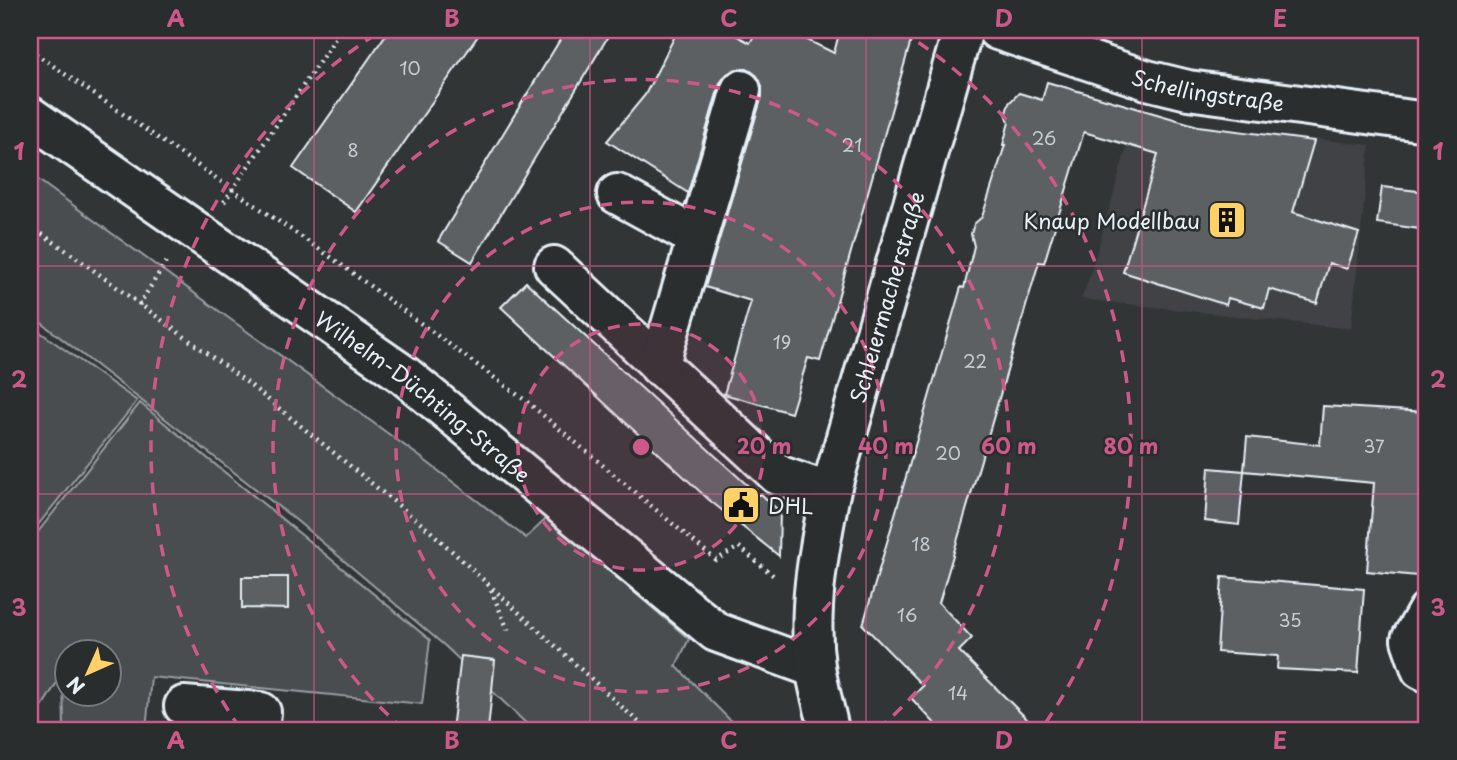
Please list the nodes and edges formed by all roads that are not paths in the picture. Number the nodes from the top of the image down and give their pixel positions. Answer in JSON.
{"nodes":[{"id":1,"x":963,"y":30,"type":"edge"},
{"id":2,"x":997,"y":30,"type":"edge"},
{"id":3,"x":741,"y":90,"type":"dead end"},
{"id":4,"x":30,"y":116,"type":"edge"},
{"id":5,"x":1427,"y":122,"type":"edge"},
{"id":6,"x":617,"y":194,"type":"dead end"},
{"id":7,"x":697,"y":238,"type":"junction"},
{"id":8,"x":554,"y":266,"type":"dead end"},
{"id":9,"x":659,"y":366,"type":"junction"},
{"id":10,"x":830,"y":494,"type":"junction"},
{"id":11,"x":1427,"y":611,"type":"edge"},
{"id":12,"x":815,"y":668,"type":"junction"},
{"id":13,"x":1427,"y":672,"type":"edge"},
{"id":14,"x":184,"y":706,"type":"dead end"},
{"id":15,"x":259,"y":730,"type":"edge"},
{"id":16,"x":829,"y":730,"type":"edge"}],
"edges":[{"from":1,"to":10,"type":"street","name":"Schleiermacherstraße"},
{"from":2,"to":5,"type":"street","name":"Schellingstraße"},
{"from":3,"to":7,"type":"street"},
{"from":4,"to":12,"type":"street","name":"Wilhelm-Düchting-Straße"},
{"from":6,"to":7,"type":"street"},
{"from":7,"to":9,"type":"street"},
{"from":8,"to":9,"type":"street"},
{"from":9,"to":10,"type":"street"},
{"from":10,"to":12,"type":"street","name":"Schleiermacherstraße"},
{"from":11,"to":13,"type":"street"},
{"from":12,"to":16,"type":"street","name":"Schleiermacherstraße"},
{"from":14,"to":15,"type":"street"}]}
